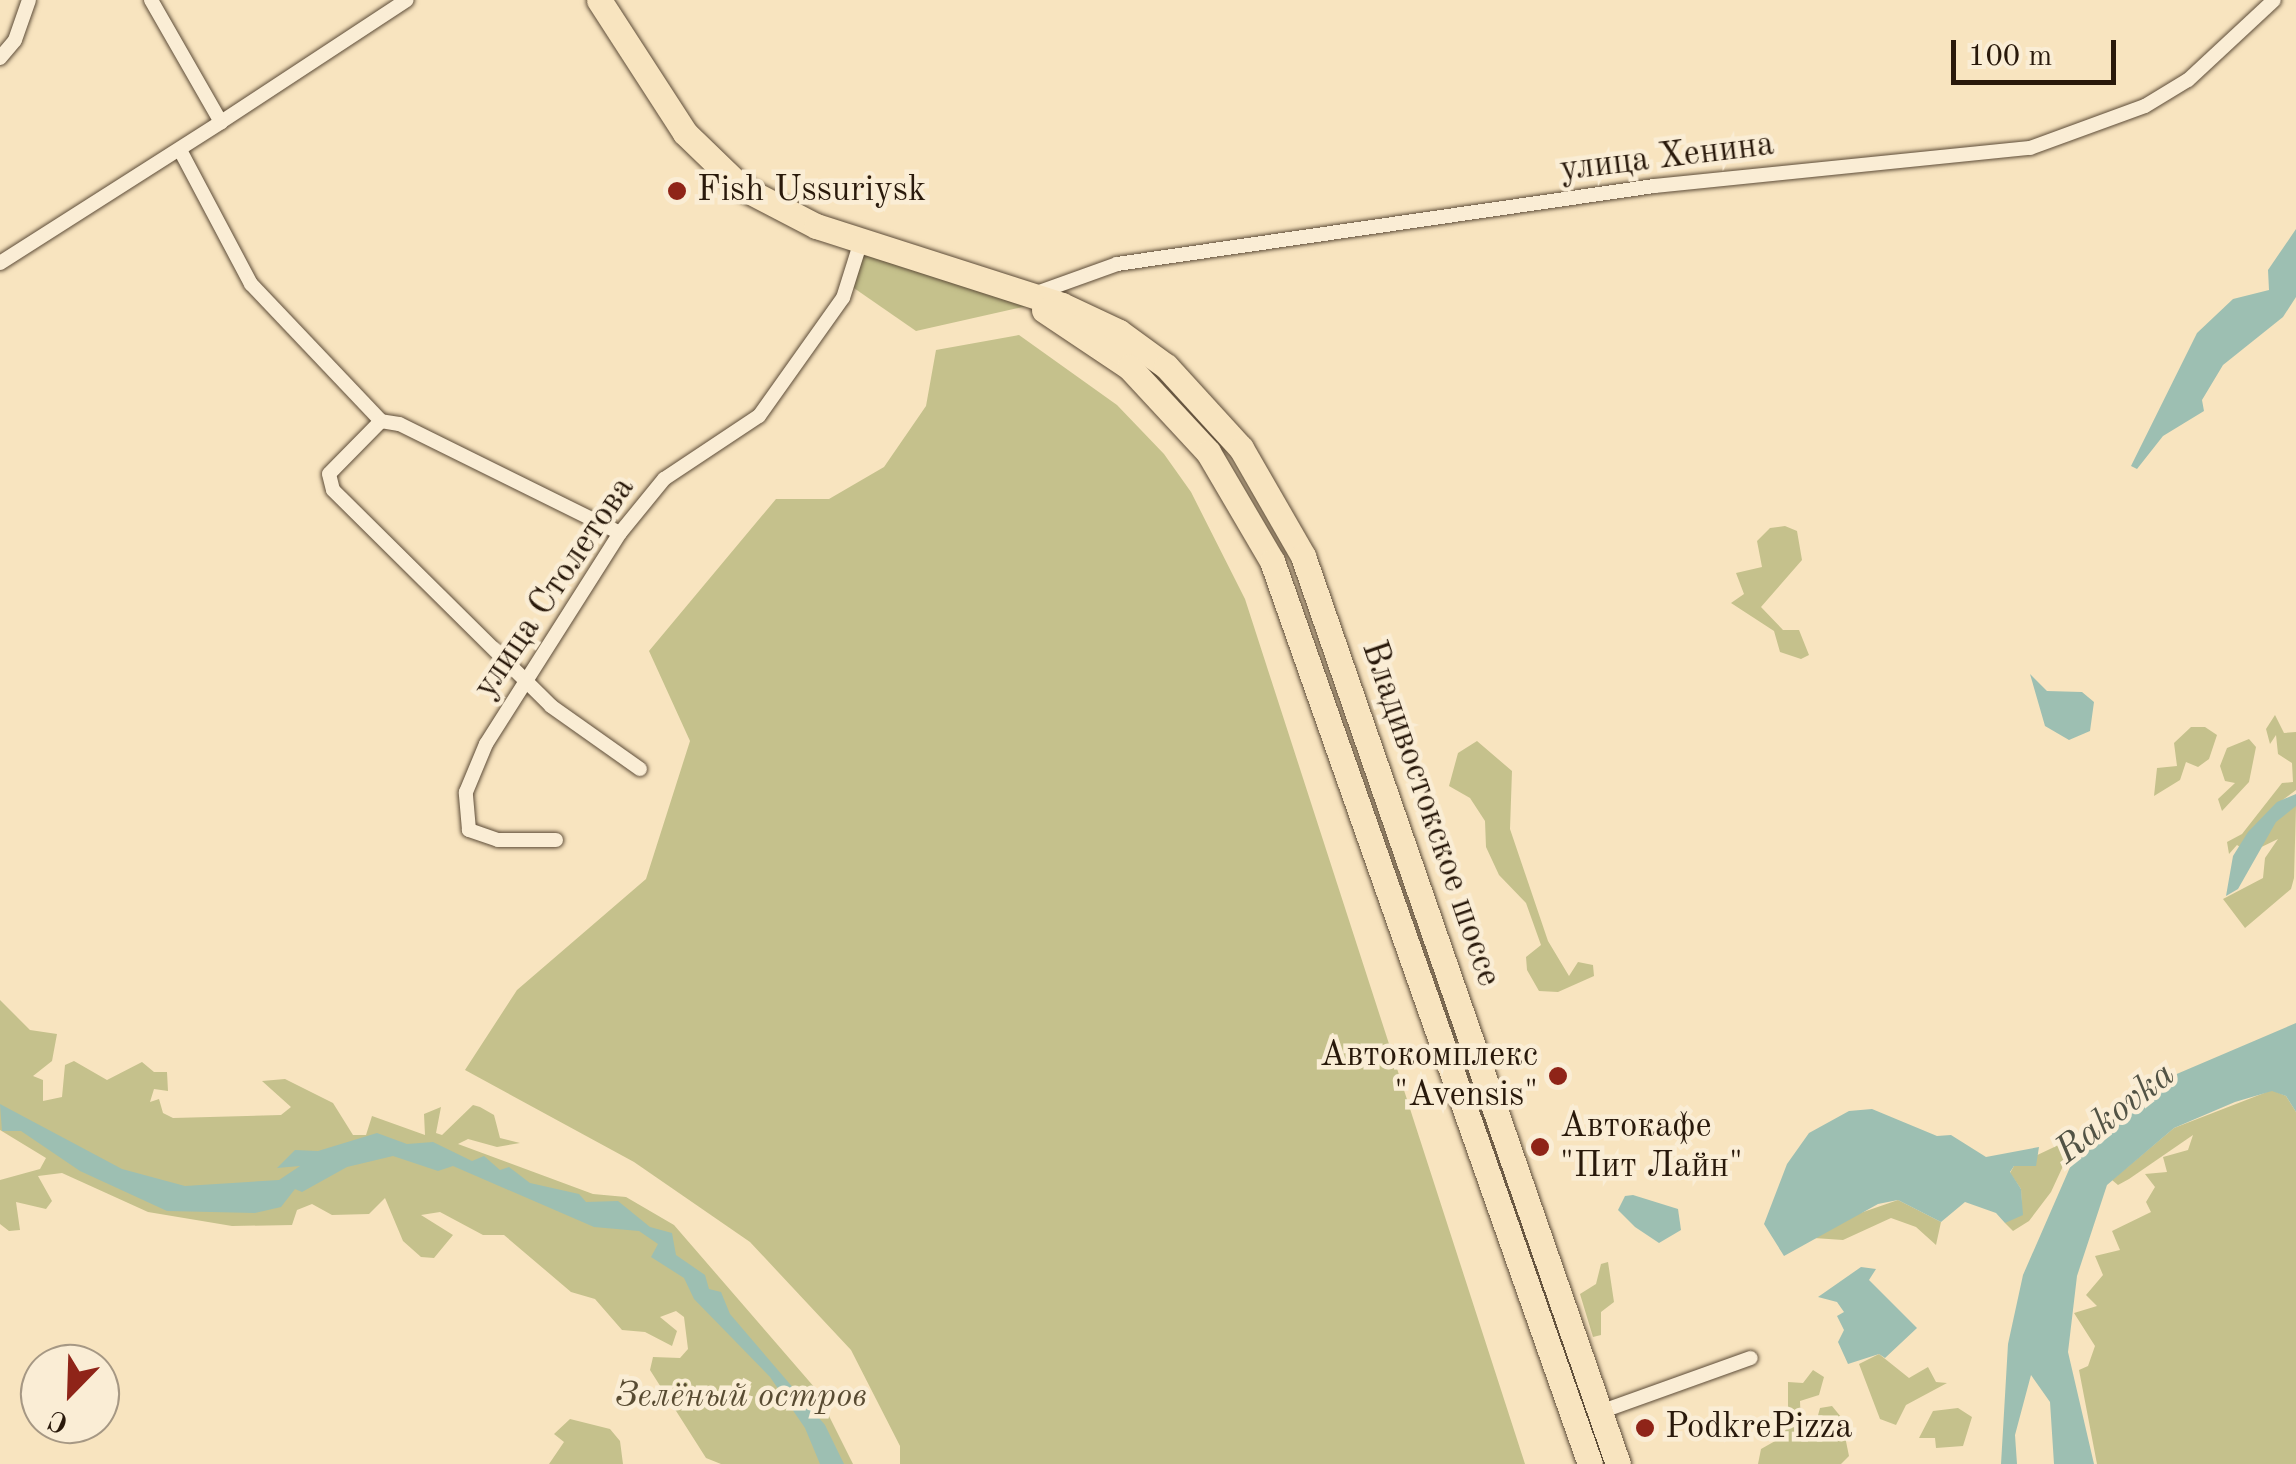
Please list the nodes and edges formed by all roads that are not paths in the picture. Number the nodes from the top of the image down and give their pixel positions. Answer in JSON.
{"nodes":[{"id":1,"x":29,"y":0,"type":"edge"},
{"id":2,"x":152,"y":0,"type":"edge"},
{"id":3,"x":407,"y":0,"type":"edge"},
{"id":4,"x":598,"y":0,"type":"edge"},
{"id":5,"x":2274,"y":0,"type":"edge"},
{"id":6,"x":0,"y":58,"type":"edge"},
{"id":7,"x":221,"y":122,"type":"junction"},
{"id":8,"x":180,"y":150,"type":"junction"},
{"id":9,"x":861,"y":241,"type":"junction"},
{"id":10,"x":0,"y":263,"type":"edge"},
{"id":11,"x":1030,"y":295,"type":"junction"},
{"id":12,"x":381,"y":422,"type":"junction"},
{"id":13,"x":620,"y":533,"type":"junction"},
{"id":14,"x":1314,"y":590,"type":"junction"},
{"id":15,"x":1289,"y":601,"type":"junction"},
{"id":16,"x":528,"y":678,"type":"junction"},
{"id":17,"x":640,"y":769,"type":"dead end"},
{"id":18,"x":556,"y":840,"type":"dead end"},
{"id":19,"x":1751,"y":1358,"type":"dead end"},
{"id":20,"x":1600,"y":1412,"type":"junction"},
{"id":21,"x":1590,"y":1464,"type":"edge"},
{"id":22,"x":1618,"y":1464,"type":"edge"}],
"edges":[{"from":1,"to":6,"type":"street"},
{"from":2,"to":7,"type":"street"},
{"from":3,"to":7,"type":"street"},
{"from":4,"to":9,"type":"highway","name":"Владивостокское шоссе"},
{"from":5,"to":11,"type":"street","name":"улица Хенина"},
{"from":7,"to":8,"type":"street"},
{"from":8,"to":10,"type":"street"},
{"from":8,"to":12,"type":"street"},
{"from":9,"to":11,"type":"highway","name":"Владивостокское шоссе"},
{"from":9,"to":13,"type":"street","name":"улица Столетова"},
{"from":11,"to":14,"type":"highway","name":"Владивостокское шоссе"},
{"from":11,"to":15,"type":"highway","name":"Владивостокское шоссе"},
{"from":12,"to":13,"type":"street"},
{"from":12,"to":16,"type":"street"},
{"from":13,"to":16,"type":"street","name":"улица Столетова"},
{"from":14,"to":15,"type":"highway"},
{"from":14,"to":20,"type":"highway","name":"Владивостокское шоссе"},
{"from":15,"to":21,"type":"highway","name":"Владивостокское шоссе"},
{"from":16,"to":17,"type":"street"},
{"from":16,"to":18,"type":"street","name":"улица Столетова"},
{"from":19,"to":20,"type":"street"},
{"from":20,"to":22,"type":"highway","name":"Владивостокское шоссе"}]}
